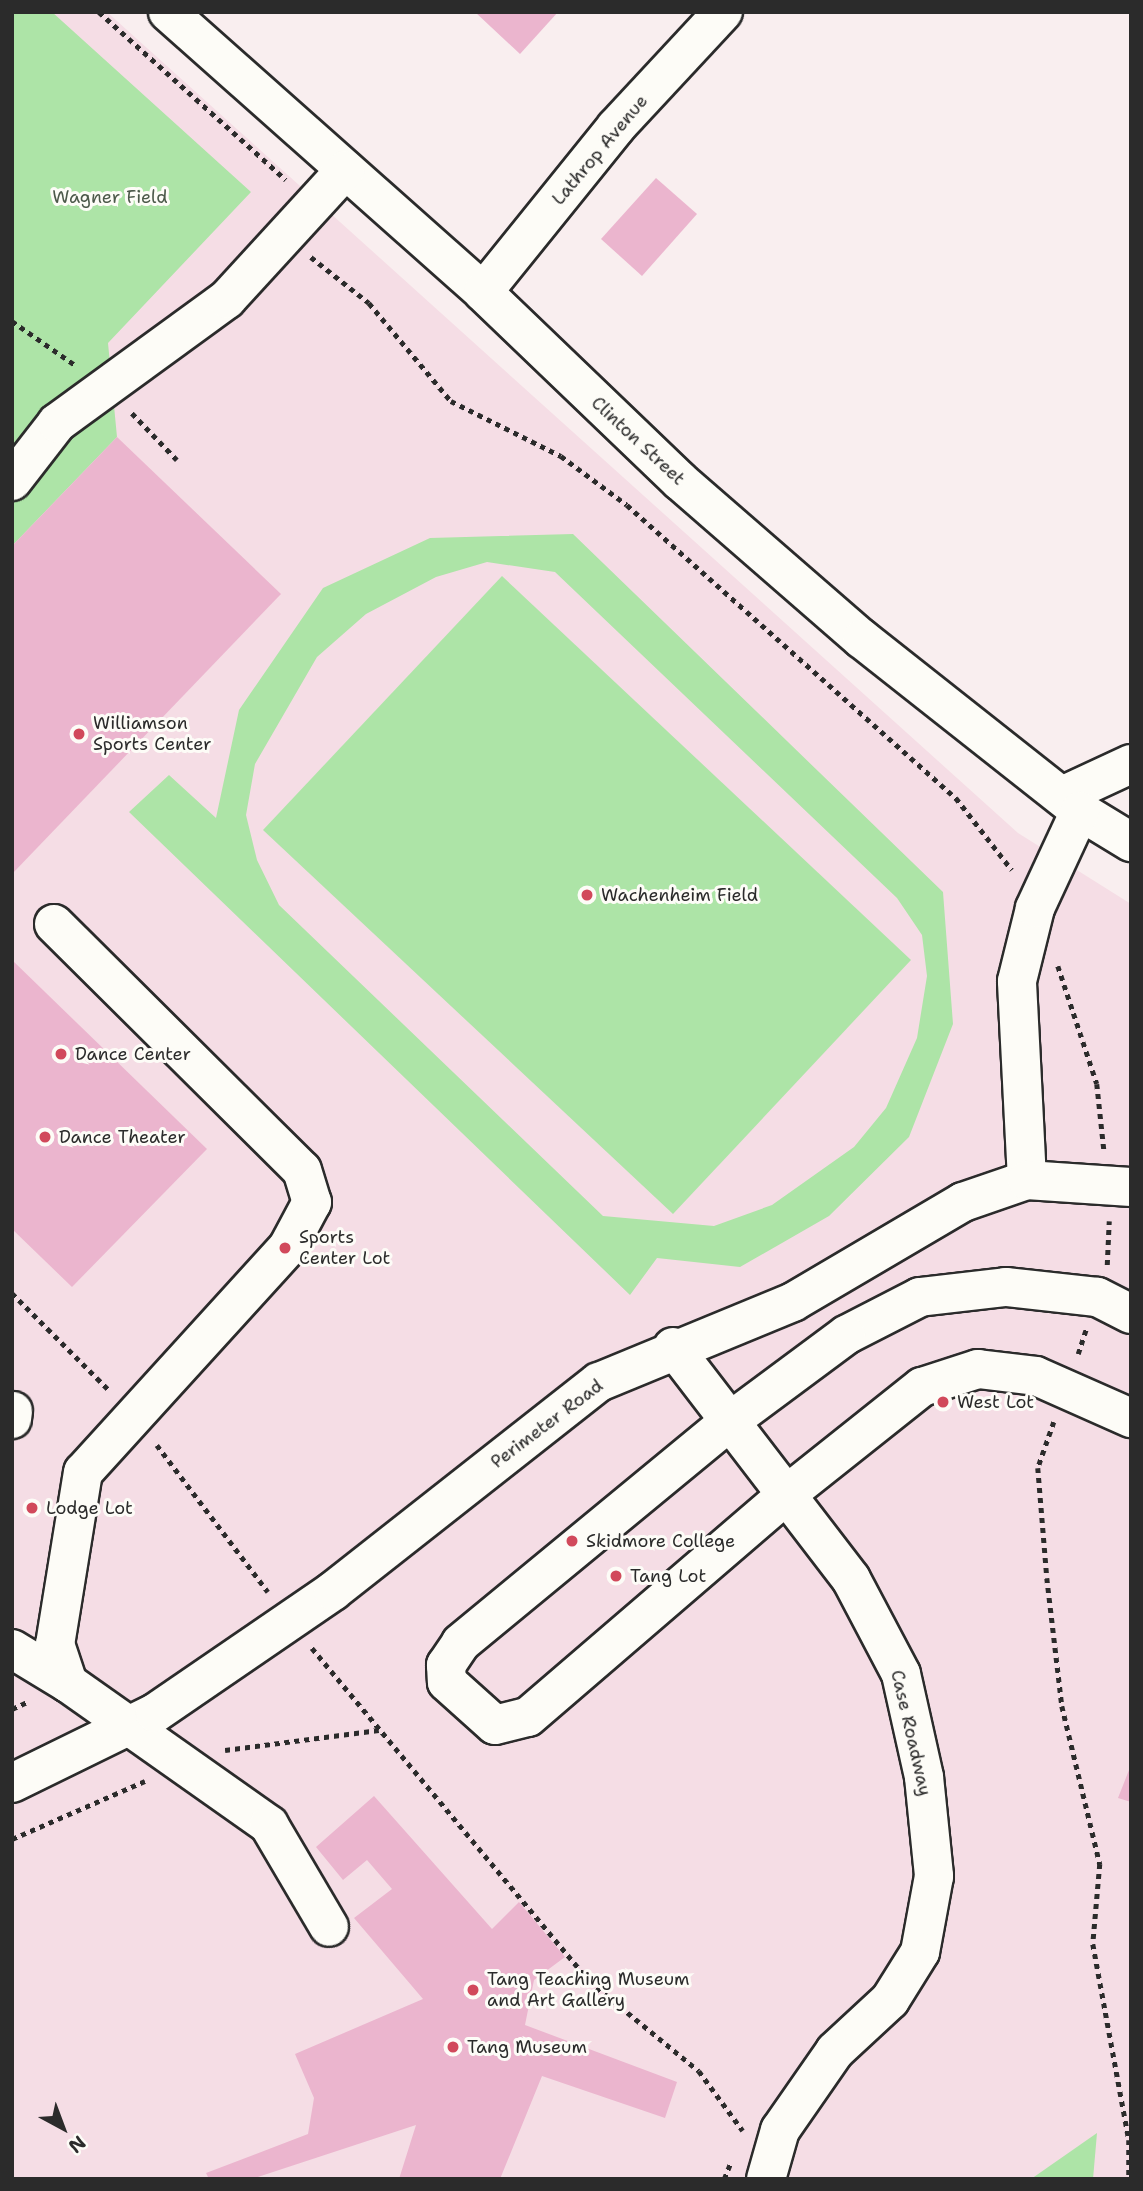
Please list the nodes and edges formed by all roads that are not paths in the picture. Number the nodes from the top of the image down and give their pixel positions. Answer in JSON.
{"nodes":[{"id":1,"x":168,"y":12,"type":"edge"},
{"id":2,"x":723,"y":12,"type":"edge"},
{"id":3,"x":345,"y":170,"type":"junction"},
{"id":4,"x":482,"y":292,"type":"junction"},
{"id":5,"x":12,"y":481,"type":"edge"},
{"id":6,"x":1131,"y":764,"type":"edge"},
{"id":7,"x":1071,"y":803,"type":"junction"},
{"id":8,"x":1131,"y":842,"type":"edge"},
{"id":9,"x":54,"y":924,"type":"dead end"},
{"id":10,"x":1027,"y":1180,"type":"junction"},
{"id":11,"x":1119,"y":1184,"type":"edge"},
{"id":12,"x":1131,"y":1314,"type":"edge"},
{"id":13,"x":673,"y":1347,"type":"junction"},
{"id":14,"x":1131,"y":1418,"type":"edge"},
{"id":15,"x":730,"y":1421,"type":"junction"},
{"id":16,"x":786,"y":1495,"type":"junction"},
{"id":17,"x":12,"y":1649,"type":"edge"},
{"id":18,"x":68,"y":1682,"type":"junction"},
{"id":19,"x":126,"y":1729,"type":"junction"},
{"id":20,"x":12,"y":1783,"type":"edge"},
{"id":21,"x":329,"y":1927,"type":"dead end"},
{"id":22,"x":768,"y":2173,"type":"edge"}],
"edges":[{"from":1,"to":3,"type":"street","name":"Clinton Street"},
{"from":2,"to":4,"type":"street","name":"Lathrop Avenue"},
{"from":3,"to":4,"type":"street","name":"Clinton Street"},
{"from":3,"to":5,"type":"street"},
{"from":4,"to":7,"type":"street","name":"Clinton Street"},
{"from":6,"to":7,"type":"street"},
{"from":7,"to":8,"type":"street","name":"Clinton Street"},
{"from":7,"to":10,"type":"street"},
{"from":9,"to":18,"type":"street"},
{"from":10,"to":11,"type":"street","name":"Perimeter Road"},
{"from":10,"to":13,"type":"street","name":"Perimeter Road"},
{"from":12,"to":15,"type":"street"},
{"from":13,"to":15,"type":"street","name":"Case Roadway"},
{"from":13,"to":19,"type":"street","name":"Perimeter Road"},
{"from":14,"to":16,"type":"street"},
{"from":15,"to":16,"type":"street","name":"Case Roadway"},
{"from":15,"to":16,"type":"street"},
{"from":16,"to":22,"type":"street","name":"Case Roadway"},
{"from":17,"to":18,"type":"street"},
{"from":18,"to":19,"type":"street"},
{"from":19,"to":20,"type":"street","name":"Perimeter Road"},
{"from":19,"to":21,"type":"street"}]}
